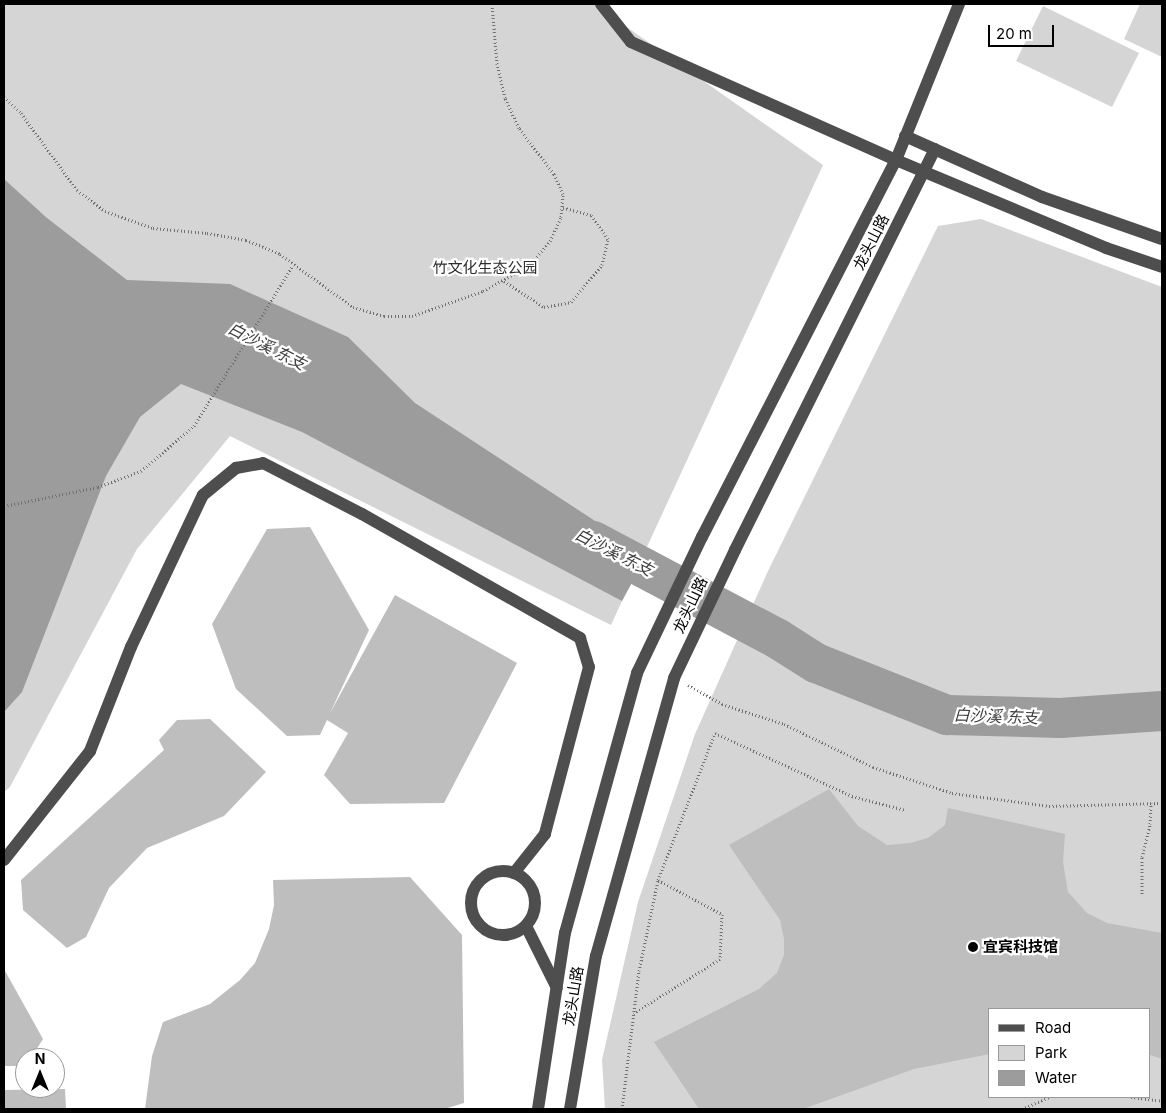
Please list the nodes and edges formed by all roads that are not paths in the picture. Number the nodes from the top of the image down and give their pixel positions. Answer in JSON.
{"nodes":[{"id":1,"x":601,"y":4,"type":"edge"},
{"id":2,"x":959,"y":4,"type":"edge"},
{"id":3,"x":906,"y":136,"type":"junction"},
{"id":4,"x":935,"y":149,"type":"junction"},
{"id":5,"x":896,"y":160,"type":"junction"},
{"id":6,"x":924,"y":172,"type":"junction"},
{"id":7,"x":1162,"y":239,"type":"edge"},
{"id":8,"x":1162,"y":267,"type":"edge"},
{"id":9,"x":4,"y":860,"type":"edge"},
{"id":10,"x":514,"y":873,"type":"junction"},
{"id":11,"x":526,"y":926,"type":"junction"},
{"id":12,"x":557,"y":989,"type":"junction"},
{"id":13,"x":538,"y":1109,"type":"edge"},
{"id":14,"x":570,"y":1109,"type":"edge"}],
"edges":[{"from":1,"to":5,"type":"street"},
{"from":2,"to":3,"type":"street","name":"龙头山路"},
{"from":3,"to":4,"type":"street"},
{"from":3,"to":5,"type":"street","name":"龙头山路"},
{"from":4,"to":6,"type":"street","name":"龙头山路"},
{"from":4,"to":7,"type":"street"},
{"from":5,"to":6,"type":"street"},
{"from":5,"to":12,"type":"street","name":"龙头山路"},
{"from":6,"to":8,"type":"street"},
{"from":6,"to":14,"type":"street","name":"龙头山路"},
{"from":9,"to":10,"type":"street"},
{"from":10,"to":11,"type":"street"},
{"from":10,"to":11,"type":"street"},
{"from":11,"to":12,"type":"street"},
{"from":12,"to":13,"type":"street","name":"龙头山路"}]}
